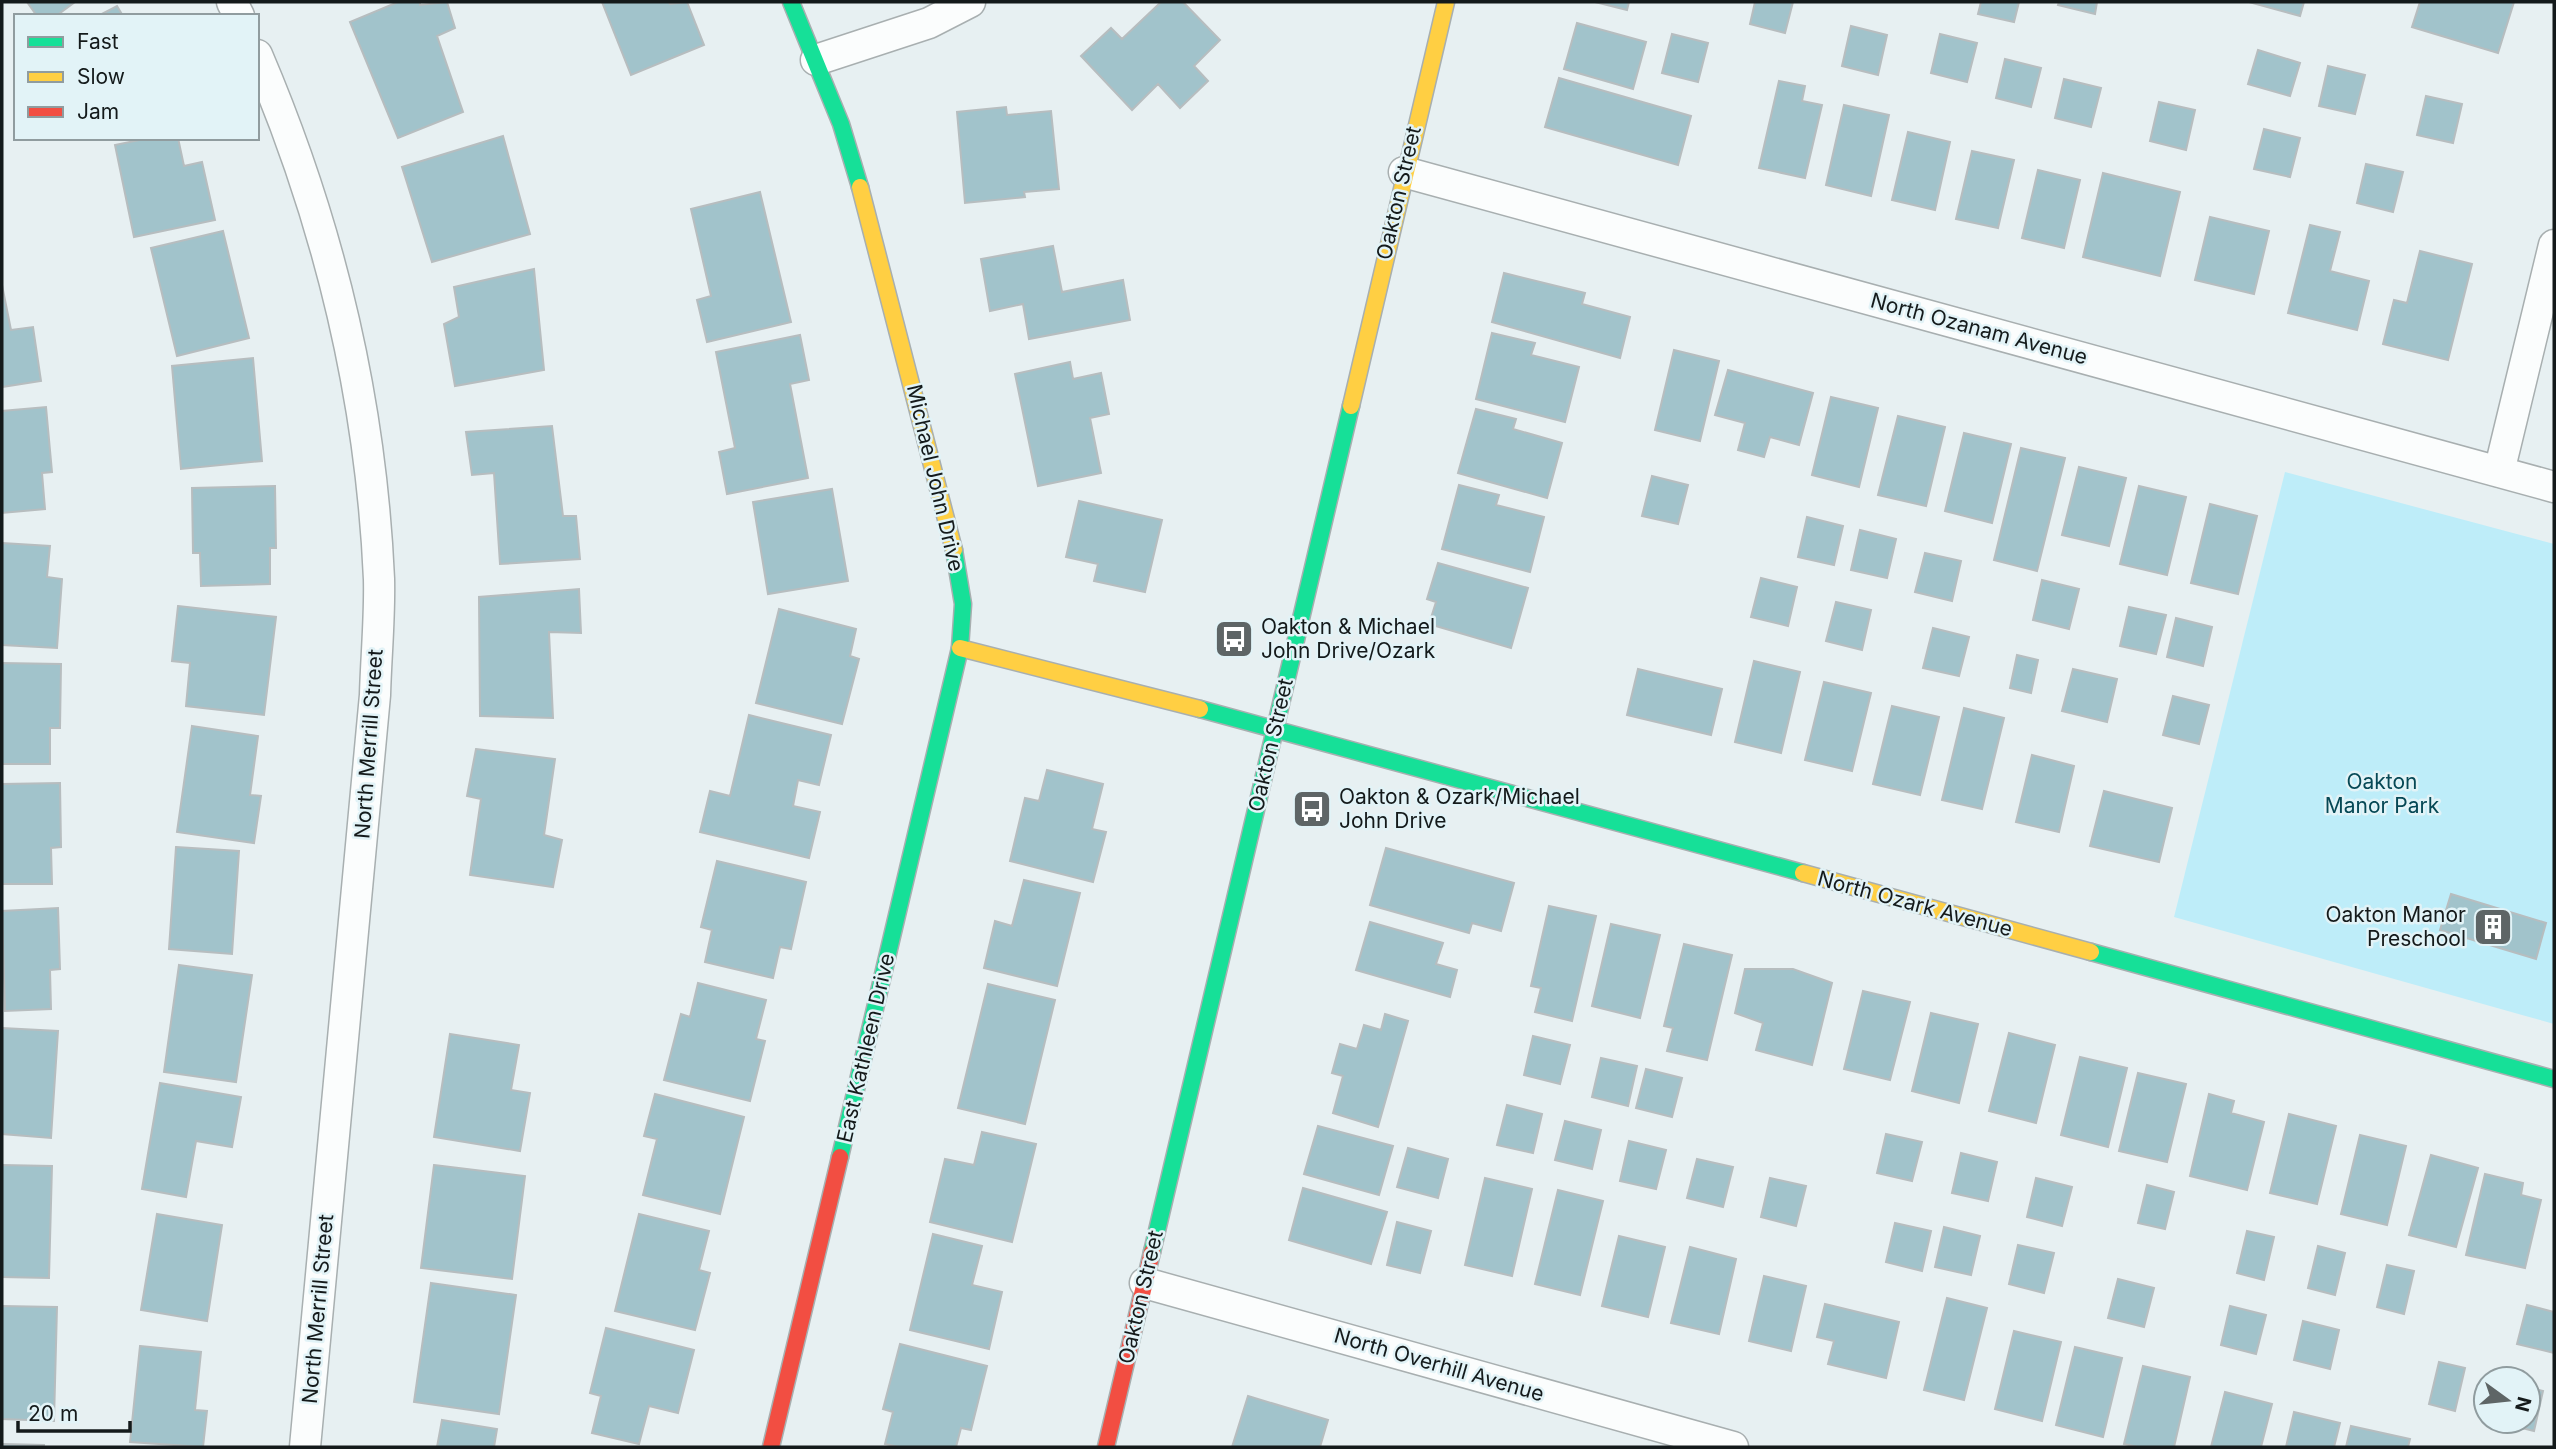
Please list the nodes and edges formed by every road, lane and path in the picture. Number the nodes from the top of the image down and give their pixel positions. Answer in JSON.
{"nodes":[{"id":1,"x":791,"y":2,"type":"edge"},
{"id":2,"x":970,"y":2,"type":"edge"},
{"id":3,"x":1446,"y":2,"type":"edge"},
{"id":4,"x":259,"y":60,"type":"edge"},
{"id":5,"x":816,"y":60,"type":"junction"},
{"id":6,"x":1404,"y":172,"type":"junction"},
{"id":7,"x":2554,"y":245,"type":"edge"},
{"id":8,"x":2499,"y":472,"type":"junction"},
{"id":9,"x":2554,"y":488,"type":"edge"},
{"id":10,"x":960,"y":649,"type":"junction"},
{"id":11,"x":1275,"y":728,"type":"junction"},
{"id":12,"x":2554,"y":1079,"type":"edge"},
{"id":13,"x":1145,"y":1283,"type":"junction"},
{"id":14,"x":305,"y":1447,"type":"edge"},
{"id":15,"x":771,"y":1447,"type":"edge"},
{"id":16,"x":1105,"y":1447,"type":"edge"},
{"id":17,"x":1733,"y":1447,"type":"edge"}],
"edges":[{"from":1,"to":5,"type":"street","name":"Michael John Drive"},
{"from":2,"to":5,"type":"street"},
{"from":3,"to":6,"type":"street","name":"Oakton Street"},
{"from":4,"to":14,"type":"street","name":"North Merrill Street"},
{"from":5,"to":10,"type":"street","name":"Michael John Drive"},
{"from":6,"to":8,"type":"street","name":"North Ozanam Avenue"},
{"from":6,"to":11,"type":"street","name":"Oakton Street"},
{"from":7,"to":8,"type":"street"},
{"from":8,"to":9,"type":"street","name":"North Ozanam Avenue"},
{"from":10,"to":11,"type":"street"},
{"from":10,"to":15,"type":"street","name":"East Kathleen Drive"},
{"from":11,"to":12,"type":"street","name":"North Ozark Avenue"},
{"from":11,"to":13,"type":"street","name":"Oakton Street"},
{"from":13,"to":16,"type":"street","name":"Oakton Street"},
{"from":13,"to":17,"type":"street","name":"North Overhill Avenue"}]}
